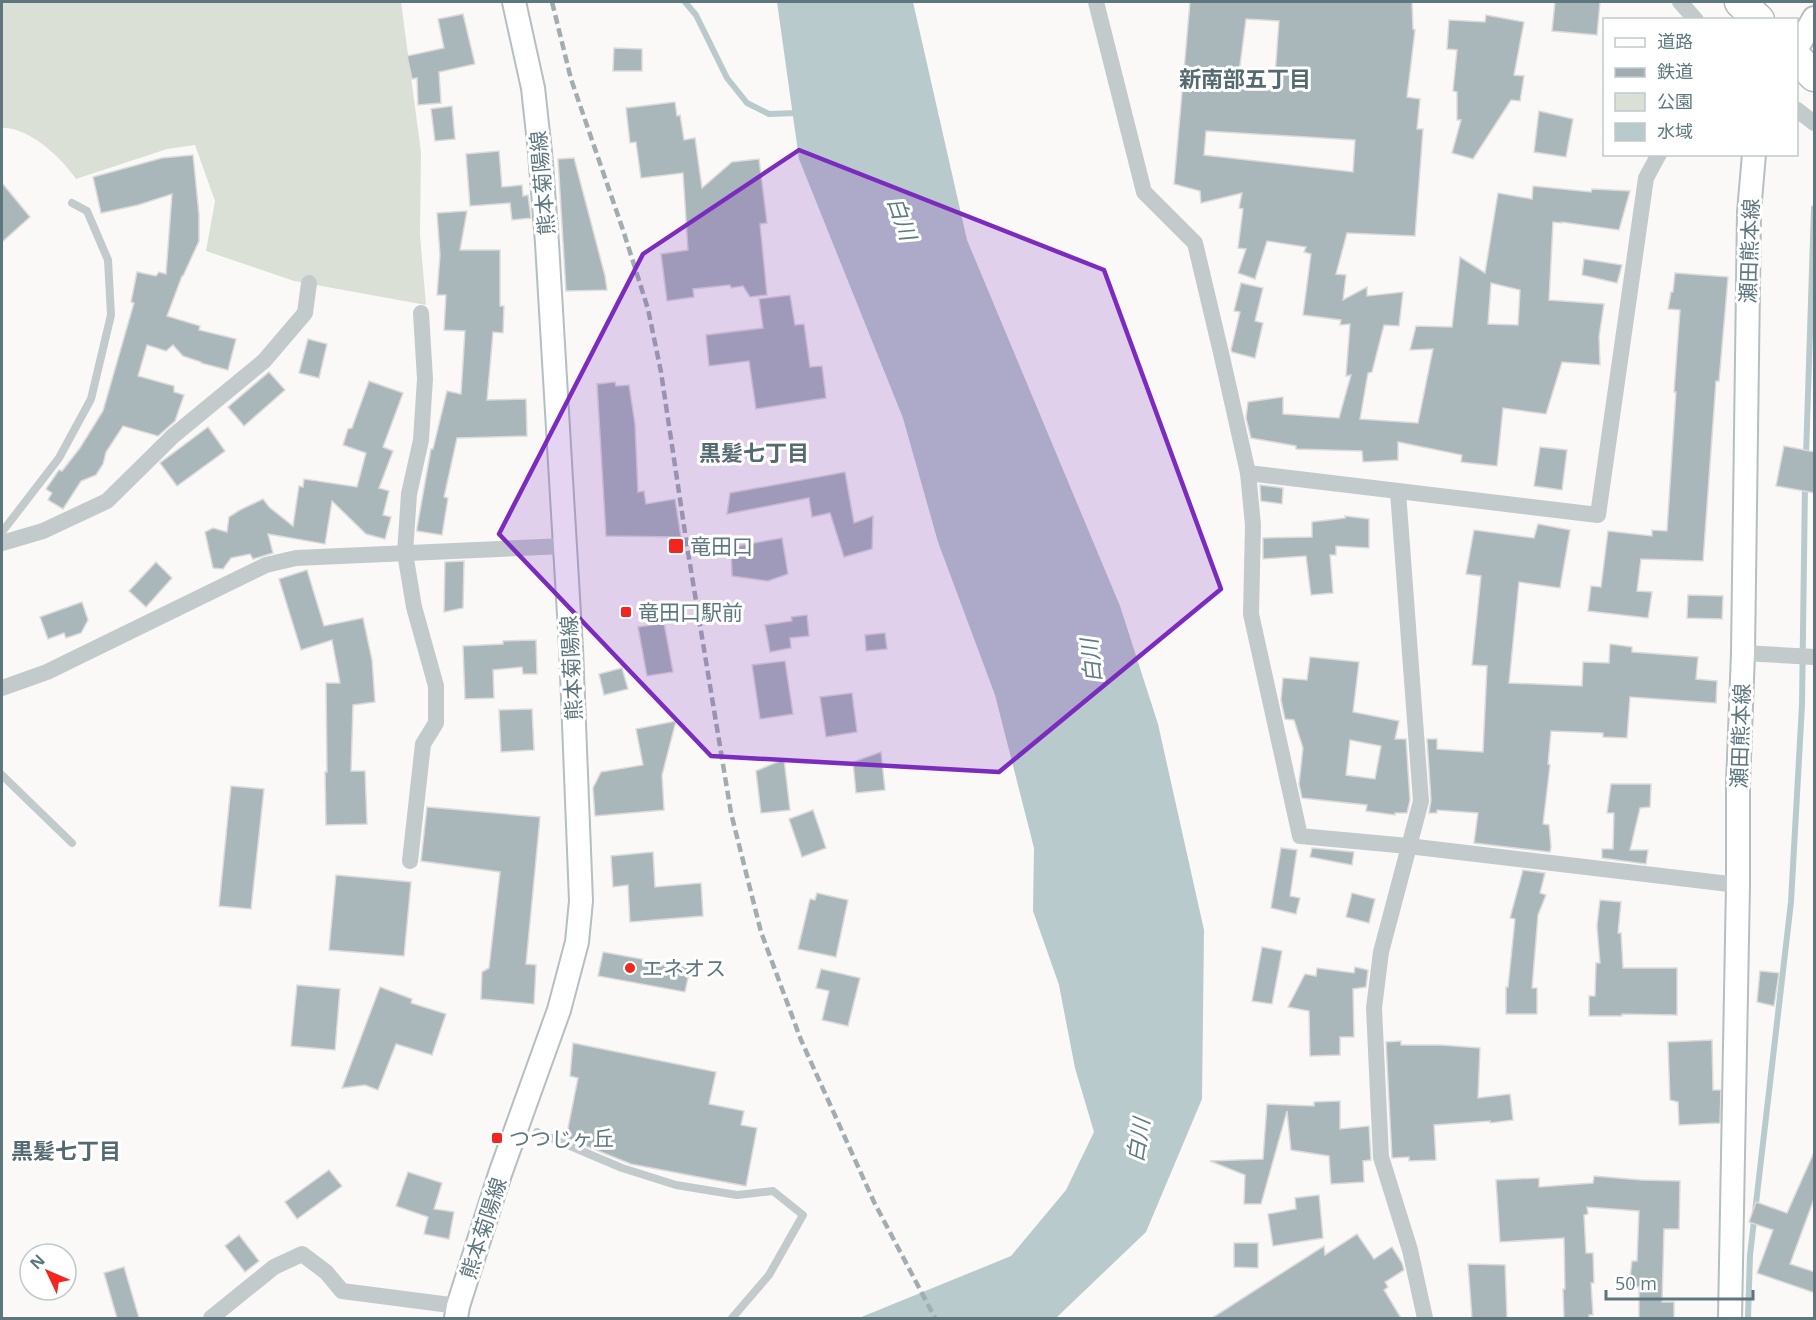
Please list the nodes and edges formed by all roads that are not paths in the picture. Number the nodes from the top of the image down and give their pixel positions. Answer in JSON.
{"nodes":[{"id":1,"x":514,"y":2,"type":"edge"},
{"id":2,"x":1096,"y":2,"type":"edge"},
{"id":3,"x":1680,"y":2,"type":"edge"},
{"id":4,"x":1740,"y":2,"type":"edge"},
{"id":5,"x":1694,"y":18,"type":"edge"},
{"id":6,"x":1757,"y":18,"type":"edge"},
{"id":7,"x":1815,"y":18,"type":"edge"},
{"id":8,"x":1798,"y":48,"type":"edge"},
{"id":9,"x":1798,"y":58,"type":"edge"},
{"id":10,"x":1815,"y":76,"type":"edge"},
{"id":11,"x":1798,"y":110,"type":"edge"},
{"id":12,"x":1815,"y":123,"type":"edge"},
{"id":13,"x":1658,"y":156,"type":"edge"},
{"id":14,"x":1754,"y":156,"type":"edge"},
{"id":15,"x":72,"y":203,"type":"dead end"},
{"id":16,"x":309,"y":283,"type":"dead end"},
{"id":17,"x":421,"y":313,"type":"dead end"},
{"id":18,"x":1248,"y":473,"type":"junction"},
{"id":19,"x":1398,"y":492,"type":"junction"},
{"id":20,"x":2,"y":532,"type":"edge"},
{"id":21,"x":2,"y":543,"type":"edge"},
{"id":22,"x":564,"y":546,"type":"junction"},
{"id":23,"x":405,"y":553,"type":"junction"},
{"id":24,"x":1743,"y":654,"type":"junction"},
{"id":25,"x":1815,"y":657,"type":"edge"},
{"id":26,"x":2,"y":688,"type":"edge"},
{"id":27,"x":2,"y":775,"type":"edge"},
{"id":28,"x":72,"y":843,"type":"dead end"},
{"id":29,"x":1408,"y":846,"type":"junction"},
{"id":30,"x":410,"y":861,"type":"dead end"},
{"id":31,"x":1738,"y":885,"type":"junction"},
{"id":32,"x":537,"y":1132,"type":"dead end"},
{"id":33,"x":457,"y":1312,"type":"edge"},
{"id":34,"x":211,"y":1318,"type":"edge"},
{"id":35,"x":732,"y":1318,"type":"edge"},
{"id":36,"x":1425,"y":1318,"type":"edge"},
{"id":37,"x":1730,"y":1318,"type":"edge"}],
"edges":[{"from":1,"to":22,"type":"main road","name":"熊本菊陽線"},
{"from":2,"to":18,"type":"street"},
{"from":3,"to":5,"type":"street"},
{"from":4,"to":6,"type":"highway"},
{"from":7,"to":8,"type":"main road"},
{"from":9,"to":10,"type":"highway"},
{"from":11,"to":12,"type":"street"},
{"from":13,"to":19,"type":"street"},
{"from":14,"to":24,"type":"main road","name":"瀬田熊本線"},
{"from":15,"to":20,"type":"lane"},
{"from":16,"to":21,"type":"street"},
{"from":17,"to":23,"type":"street"},
{"from":18,"to":19,"type":"street"},
{"from":18,"to":29,"type":"street"},
{"from":19,"to":29,"type":"street"},
{"from":22,"to":23,"type":"street"},
{"from":22,"to":33,"type":"main road","name":"熊本菊陽線"},
{"from":23,"to":26,"type":"street"},
{"from":23,"to":30,"type":"street"},
{"from":24,"to":25,"type":"street"},
{"from":24,"to":31,"type":"main road","name":"瀬田熊本線"},
{"from":27,"to":28,"type":"lane"},
{"from":29,"to":31,"type":"street"},
{"from":29,"to":36,"type":"street"},
{"from":31,"to":37,"type":"main road","name":"瀬田熊本線"},
{"from":32,"to":35,"type":"lane"},
{"from":33,"to":34,"type":"street"}]}
